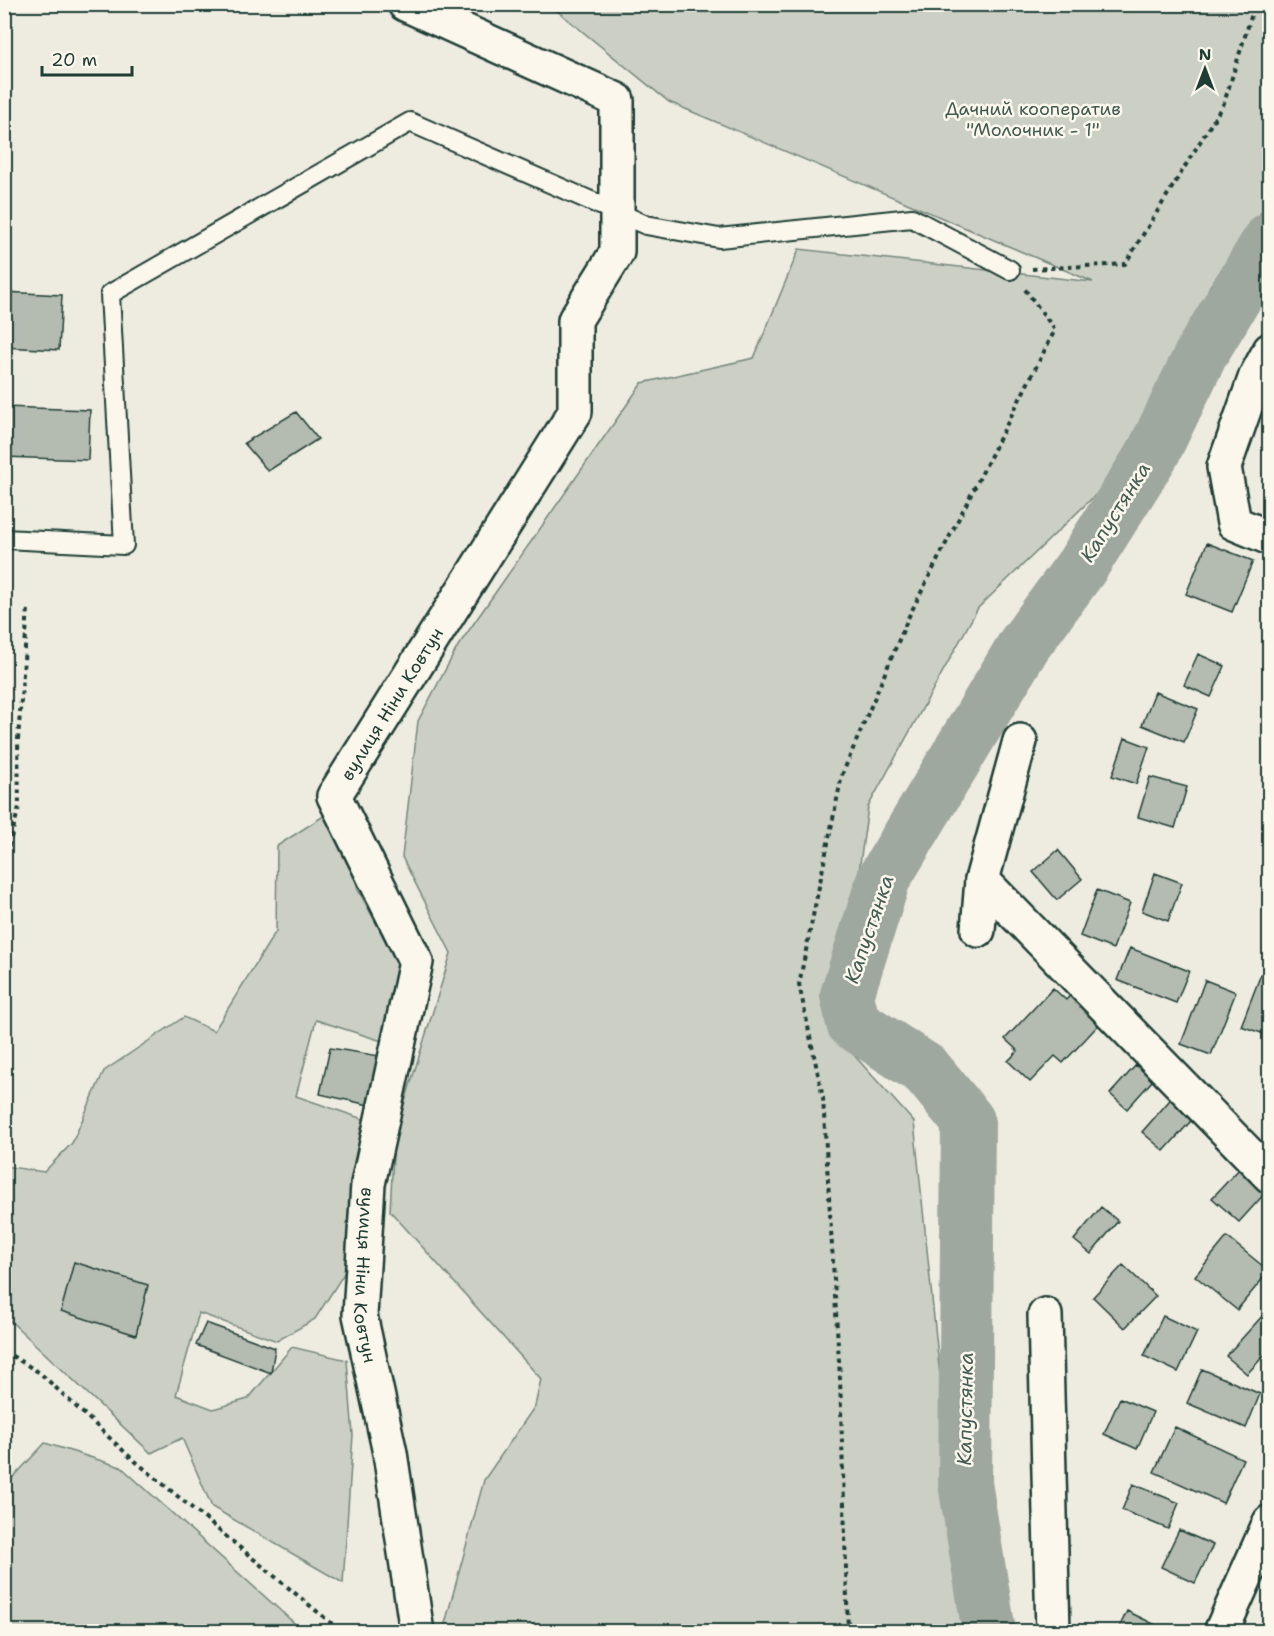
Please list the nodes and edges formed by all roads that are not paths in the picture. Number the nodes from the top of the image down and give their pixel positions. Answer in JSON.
{"nodes":[{"id":1,"x":405,"y":4,"type":"edge"},
{"id":2,"x":619,"y":212,"type":"junction"},
{"id":3,"x":1010,"y":270,"type":"road end"},
{"id":4,"x":1269,"y":350,"type":"edge"},
{"id":5,"x":1269,"y":538,"type":"edge"},
{"id":6,"x":4,"y":539,"type":"edge"},
{"id":7,"x":1020,"y":741,"type":"dead end"},
{"id":8,"x":982,"y":880,"type":"junction"},
{"id":9,"x":978,"y":930,"type":"dead end"},
{"id":10,"x":1269,"y":1176,"type":"edge"},
{"id":11,"x":1045,"y":1315,"type":"dead end"},
{"id":12,"x":1269,"y":1522,"type":"edge"},
{"id":13,"x":417,"y":1632,"type":"edge"},
{"id":14,"x":1053,"y":1632,"type":"edge"},
{"id":15,"x":1221,"y":1632,"type":"edge"}],
"edges":[{"from":1,"to":2,"type":"street","name":"вулиця Ніни Ковтун"},
{"from":2,"to":3,"type":"lane"},
{"from":2,"to":6,"type":"lane"},
{"from":2,"to":13,"type":"street","name":"вулиця Ніни Ковтун"},
{"from":4,"to":5,"type":"street"},
{"from":7,"to":8,"type":"street"},
{"from":8,"to":9,"type":"street"},
{"from":8,"to":10,"type":"street"},
{"from":11,"to":14,"type":"street"},
{"from":12,"to":15,"type":"street"}]}
